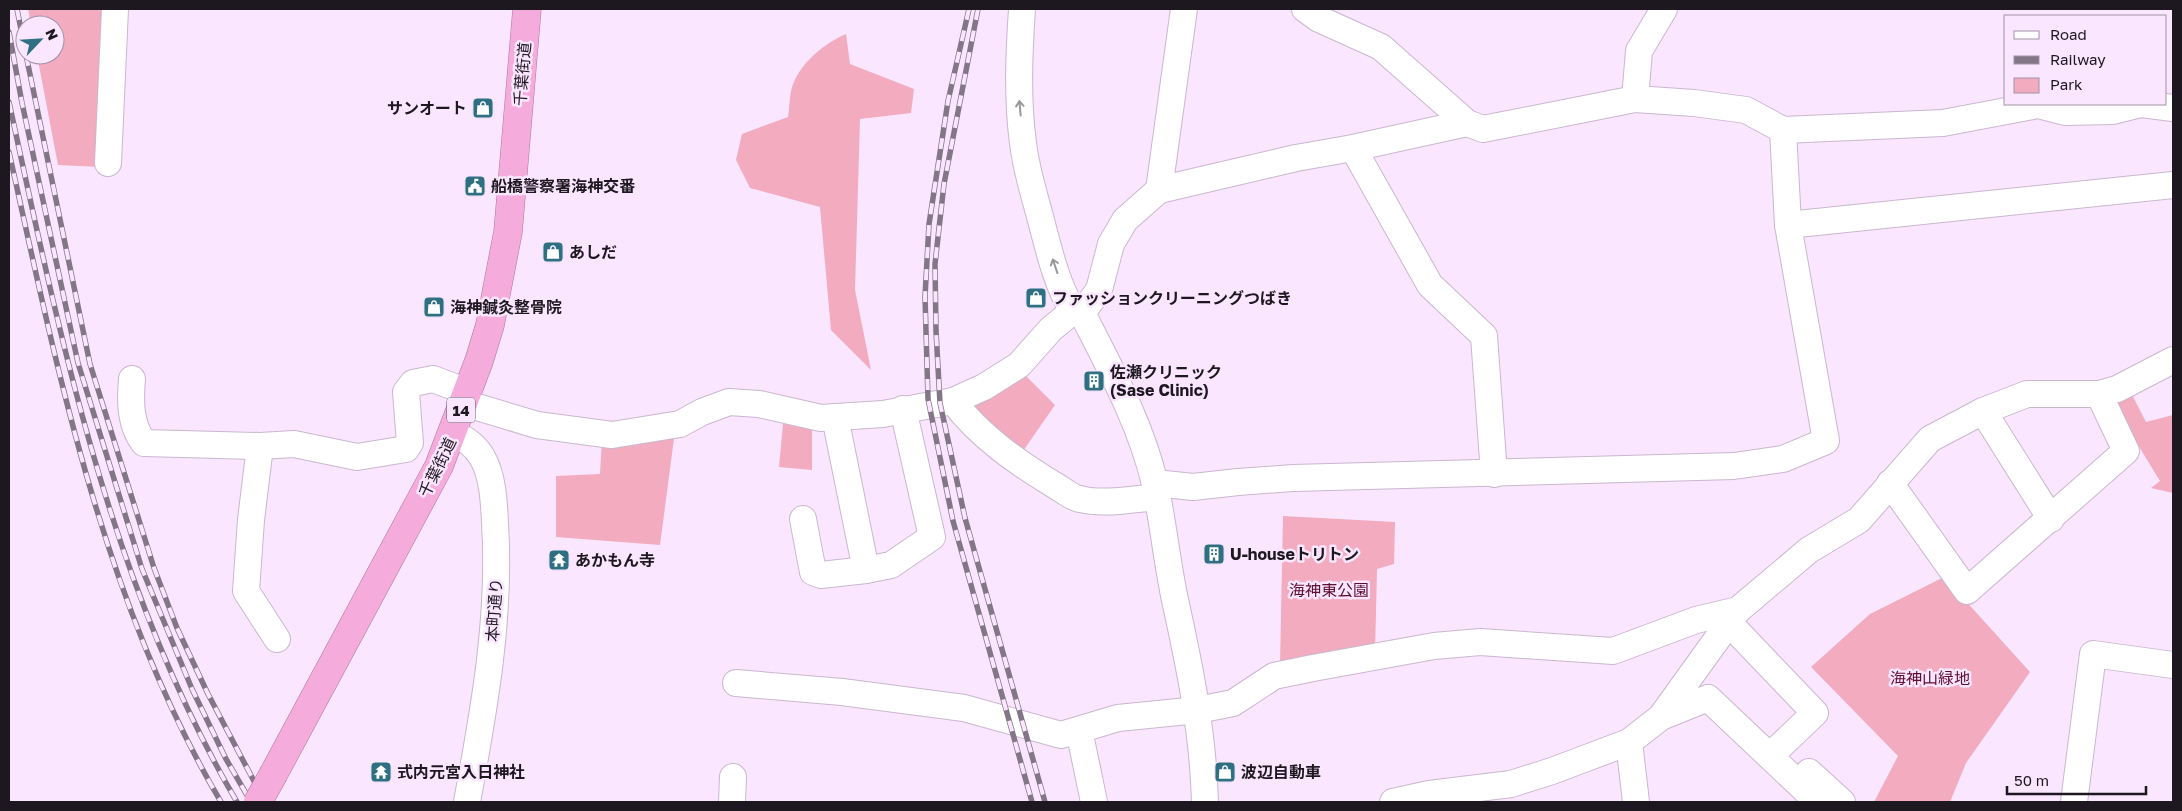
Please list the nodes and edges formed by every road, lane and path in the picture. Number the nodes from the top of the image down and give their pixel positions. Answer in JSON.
{"nodes":[{"id":1,"x":115,"y":9,"type":"edge"},
{"id":2,"x":527,"y":9,"type":"edge"},
{"id":3,"x":1022,"y":9,"type":"edge"},
{"id":4,"x":1184,"y":9,"type":"edge"},
{"id":5,"x":1305,"y":9,"type":"edge"},
{"id":6,"x":1664,"y":9,"type":"edge"},
{"id":7,"x":1635,"y":99,"type":"junction"},
{"id":8,"x":2038,"y":105,"type":"edge"},
{"id":9,"x":2038,"y":105,"type":"edge"},
{"id":10,"x":2137,"y":105,"type":"edge"},
{"id":11,"x":2149,"y":105,"type":"edge"},
{"id":12,"x":2173,"y":108,"type":"edge"},
{"id":13,"x":1467,"y":123,"type":"junction"},
{"id":14,"x":1783,"y":130,"type":"junction"},
{"id":15,"x":1353,"y":148,"type":"junction"},
{"id":16,"x":108,"y":163,"type":"dead end"},
{"id":17,"x":2173,"y":185,"type":"edge"},
{"id":18,"x":1159,"y":190,"type":"junction"},
{"id":19,"x":1788,"y":225,"type":"junction"},
{"id":20,"x":1077,"y":312,"type":"junction"},
{"id":21,"x":2173,"y":360,"type":"edge"},
{"id":22,"x":132,"y":379,"type":"dead end"},
{"id":23,"x":2099,"y":394,"type":"junction"},
{"id":24,"x":466,"y":397,"type":"junction"},
{"id":25,"x":953,"y":401,"type":"junction"},
{"id":26,"x":903,"y":409,"type":"junction"},
{"id":27,"x":1984,"y":410,"type":"junction"},
{"id":28,"x":835,"y":417,"type":"junction"},
{"id":29,"x":453,"y":433,"type":"junction"},
{"id":30,"x":260,"y":446,"type":"junction"},
{"id":31,"x":1494,"y":474,"type":"junction"},
{"id":32,"x":1890,"y":483,"type":"junction"},
{"id":33,"x":1156,"y":490,"type":"junction"},
{"id":34,"x":803,"y":519,"type":"dead end"},
{"id":35,"x":2051,"y":519,"type":"junction"},
{"id":36,"x":866,"y":570,"type":"junction"},
{"id":37,"x":1733,"y":616,"type":"junction"},
{"id":38,"x":277,"y":639,"type":"dead end"},
{"id":39,"x":2173,"y":665,"type":"edge"},
{"id":40,"x":736,"y":683,"type":"dead end"},
{"id":41,"x":1198,"y":710,"type":"junction"},
{"id":42,"x":1661,"y":717,"type":"junction"},
{"id":43,"x":1080,"y":730,"type":"junction"},
{"id":44,"x":1629,"y":742,"type":"junction"},
{"id":45,"x":478,"y":745,"type":"junction"},
{"id":46,"x":1775,"y":751,"type":"junction"},
{"id":47,"x":472,"y":776,"type":"junction"},
{"id":48,"x":733,"y":777,"type":"dead end"},
{"id":49,"x":258,"y":802,"type":"edge"},
{"id":50,"x":460,"y":802,"type":"edge"},
{"id":51,"x":468,"y":802,"type":"edge"},
{"id":52,"x":479,"y":802,"type":"edge"},
{"id":53,"x":732,"y":802,"type":"edge"},
{"id":54,"x":1094,"y":802,"type":"edge"},
{"id":55,"x":1205,"y":802,"type":"edge"},
{"id":56,"x":1393,"y":802,"type":"edge"},
{"id":57,"x":1636,"y":802,"type":"edge"},
{"id":58,"x":1818,"y":802,"type":"edge"},
{"id":59,"x":1842,"y":802,"type":"edge"},
{"id":60,"x":2074,"y":802,"type":"edge"}],
"edges":[{"from":1,"to":16,"type":"street"},
{"from":2,"to":24,"type":"highway","name":"千葉街道","number":"14"},
{"from":20,"to":3,"type":"street","one_way":true},
{"from":4,"to":18,"type":"street"},
{"from":5,"to":13,"type":"street"},
{"from":6,"to":7,"type":"street"},
{"from":7,"to":13,"type":"street"},
{"from":7,"to":14,"type":"street"},
{"from":8,"to":14,"type":"street"},
{"from":9,"to":10,"type":"street"},
{"from":11,"to":12,"type":"street"},
{"from":13,"to":15,"type":"street"},
{"from":14,"to":19,"type":"street"},
{"from":15,"to":18,"type":"street"},
{"from":15,"to":31,"type":"street"},
{"from":17,"to":19,"type":"street"},
{"from":18,"to":20,"type":"street"},
{"from":19,"to":31,"type":"street"},
{"from":20,"to":25,"type":"street"},
{"from":20,"to":33,"type":"street"},
{"from":21,"to":23,"type":"street"},
{"from":22,"to":30,"type":"street"},
{"from":23,"to":27,"type":"street"},
{"from":23,"to":35,"type":"street"},
{"from":24,"to":28,"type":"street"},
{"from":24,"to":29,"type":"highway","name":"千葉街道","number":"14"},
{"from":24,"to":30,"type":"street"},
{"from":25,"to":26,"type":"street"},
{"from":25,"to":33,"type":"street"},
{"from":26,"to":28,"type":"street"},
{"from":26,"to":36,"type":"street"},
{"from":27,"to":32,"type":"street"},
{"from":27,"to":35,"type":"street"},
{"from":28,"to":36,"type":"street"},
{"from":29,"to":45,"type":"street","name":"本町通り"},
{"from":29,"to":49,"type":"highway","name":"千葉街道","number":"14","bridge":true},
{"from":30,"to":38,"type":"street"},
{"from":31,"to":33,"type":"street"},
{"from":32,"to":35,"type":"street"},
{"from":32,"to":37,"type":"street"},
{"from":33,"to":41,"type":"street"},
{"from":34,"to":36,"type":"street"},
{"from":37,"to":41,"type":"street"},
{"from":37,"to":42,"type":"street"},
{"from":37,"to":46,"type":"street"},
{"from":39,"to":60,"type":"street"},
{"from":40,"to":43,"type":"street"},
{"from":41,"to":43,"type":"street"},
{"from":41,"to":55,"type":"street"},
{"from":42,"to":44,"type":"street"},
{"from":42,"to":46,"type":"street"},
{"from":43,"to":54,"type":"street"},
{"from":44,"to":56,"type":"street"},
{"from":44,"to":57,"type":"street"},
{"from":45,"to":47,"type":"street","name":"本町通り"},
{"from":45,"to":52,"type":"street"},
{"from":46,"to":58,"type":"street"},
{"from":46,"to":59,"type":"street"},
{"from":47,"to":50,"type":"street"},
{"from":47,"to":51,"type":"street","name":"本町通り"},
{"from":48,"to":53,"type":"street"}]}
